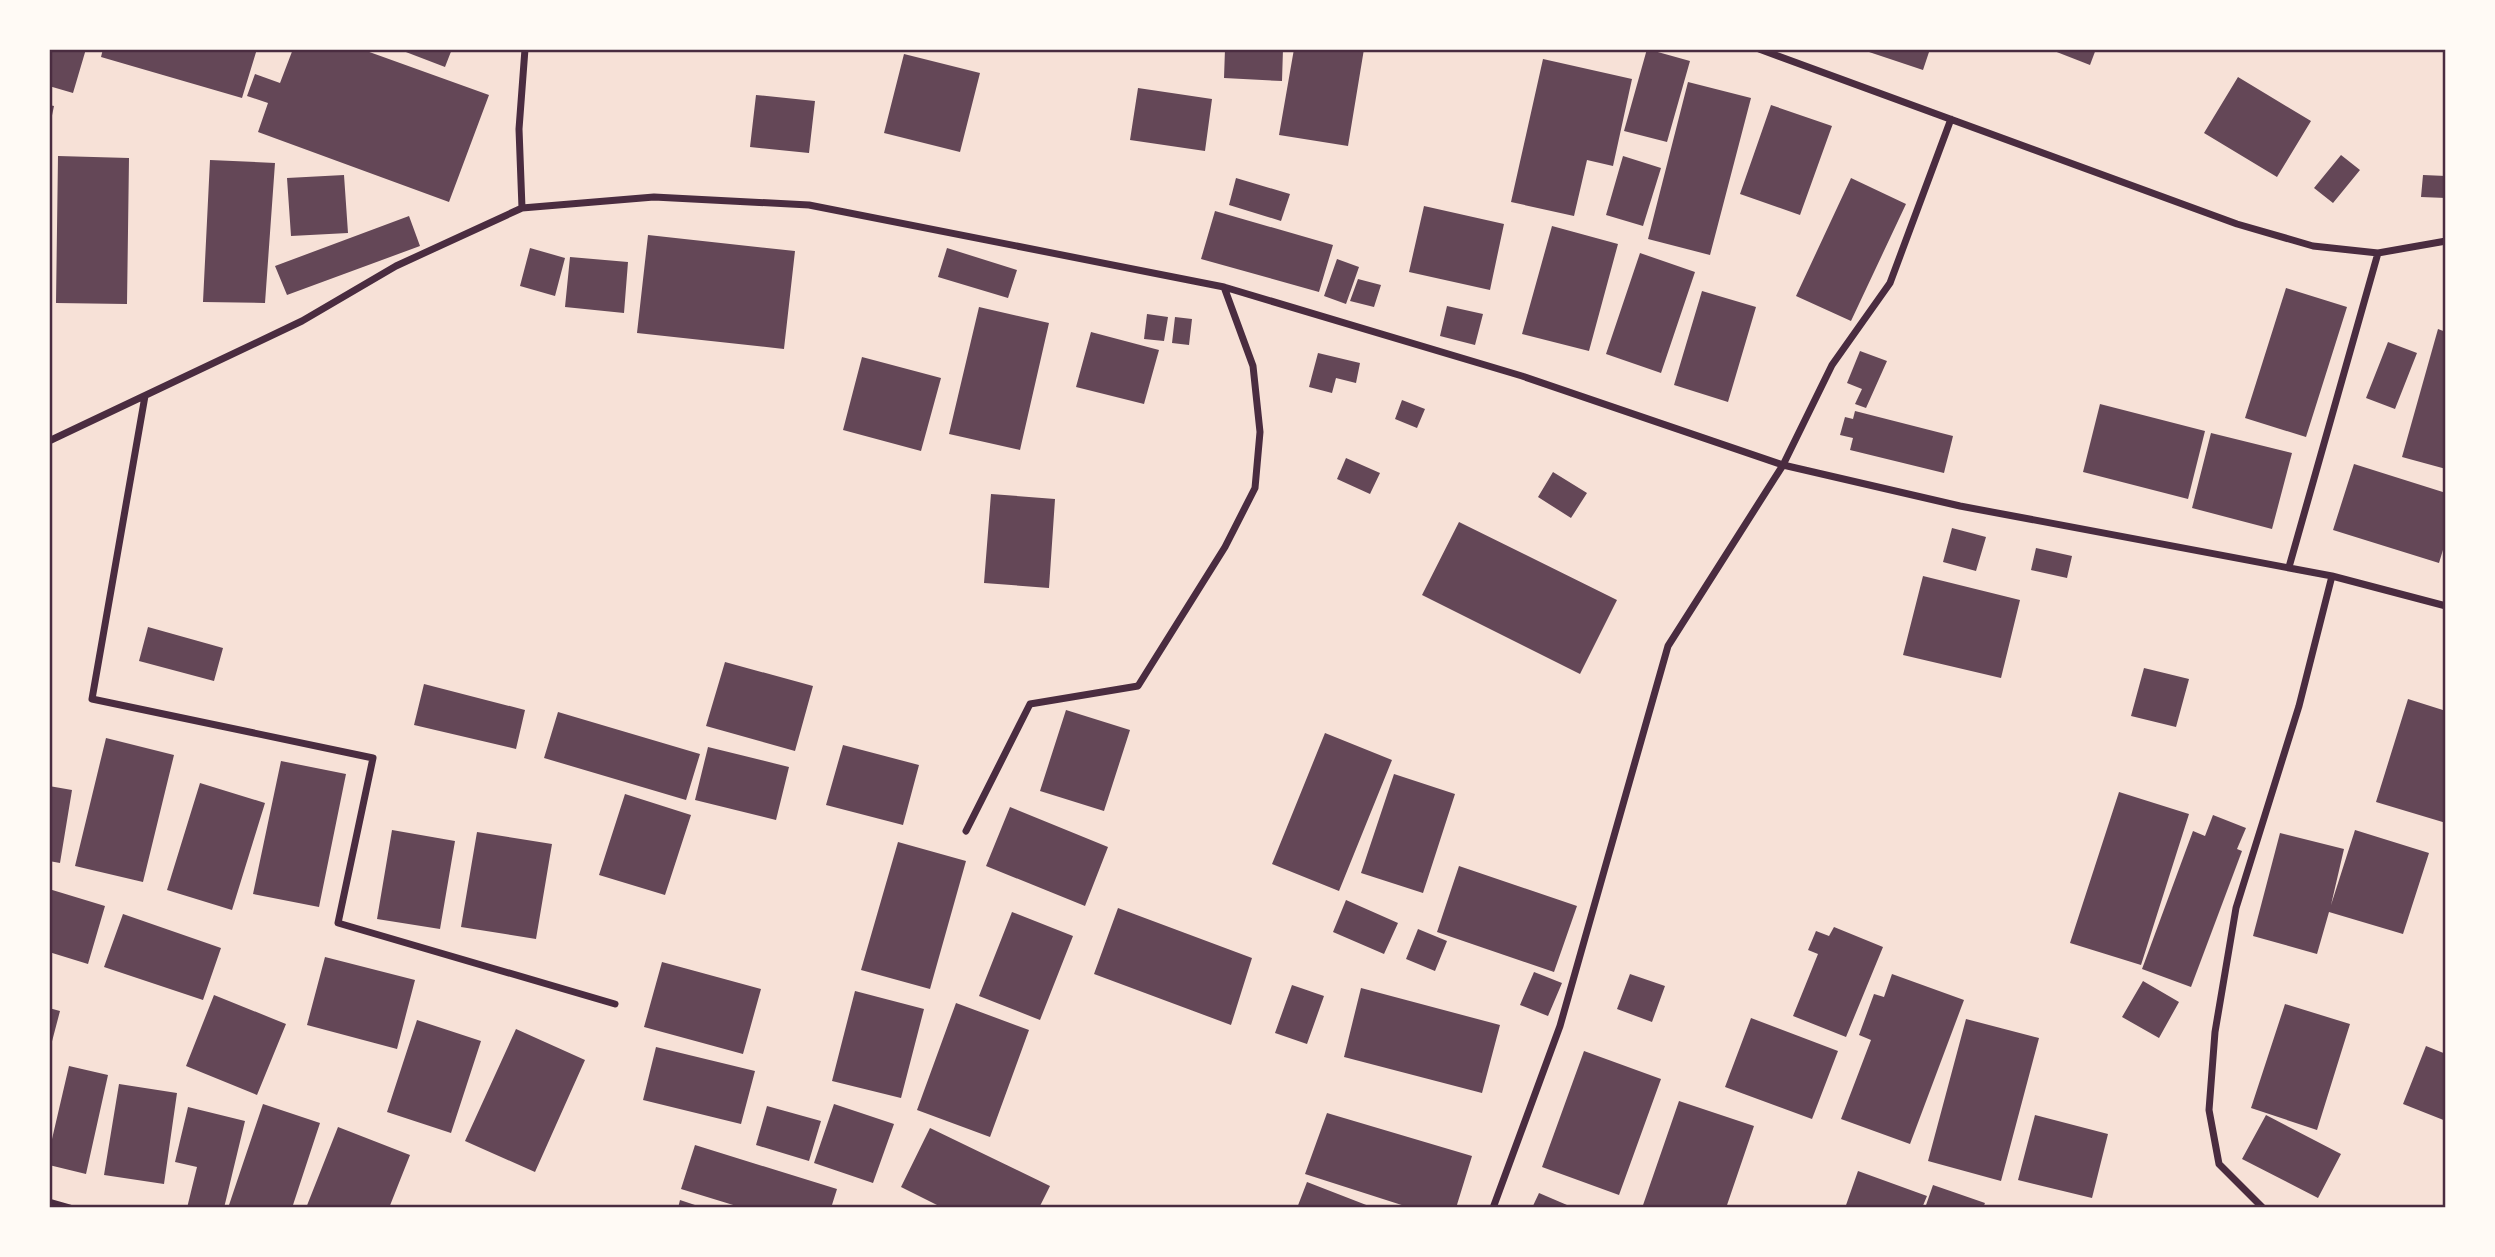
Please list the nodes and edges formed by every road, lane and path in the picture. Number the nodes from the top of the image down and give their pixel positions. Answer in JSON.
{"nodes":[{"id":1,"x":526,"y":49,"type":"edge"},
{"id":2,"x":1759,"y":49,"type":"edge"},
{"id":3,"x":1951,"y":119,"type":"junction"},
{"id":4,"x":522,"y":208,"type":"junction"},
{"id":5,"x":2446,"y":241,"type":"edge"},
{"id":6,"x":2378,"y":253,"type":"junction"},
{"id":7,"x":1224,"y":287,"type":"junction"},
{"id":8,"x":145,"y":396,"type":"junction"},
{"id":9,"x":49,"y":441,"type":"edge"},
{"id":10,"x":1783,"y":465,"type":"junction"},
{"id":11,"x":2289,"y":567,"type":"junction"},
{"id":12,"x":2332,"y":576,"type":"junction"},
{"id":13,"x":2446,"y":606,"type":"edge"},
{"id":14,"x":967,"y":831,"type":"dead end"},
{"id":15,"x":615,"y":1004,"type":"dead end"},
{"id":16,"x":49,"y":1202,"type":"edge"},
{"id":17,"x":70,"y":1208,"type":"edge"},
{"id":18,"x":1493,"y":1208,"type":"edge"},
{"id":19,"x":2263,"y":1208,"type":"edge"}],
"edges":[{"from":1,"to":4,"type":"street"},
{"from":2,"to":3,"type":"street"},
{"from":3,"to":6,"type":"street"},
{"from":3,"to":10,"type":"street"},
{"from":4,"to":7,"type":"street"},
{"from":4,"to":8,"type":"street"},
{"from":5,"to":6,"type":"street"},
{"from":6,"to":11,"type":"street"},
{"from":7,"to":10,"type":"street"},
{"from":7,"to":14,"type":"street"},
{"from":8,"to":9,"type":"street"},
{"from":8,"to":15,"type":"street"},
{"from":10,"to":11,"type":"street"},
{"from":10,"to":18,"type":"street"},
{"from":11,"to":12,"type":"street"},
{"from":12,"to":13,"type":"street"},
{"from":12,"to":19,"type":"street"},
{"from":16,"to":17,"type":"street"}]}
